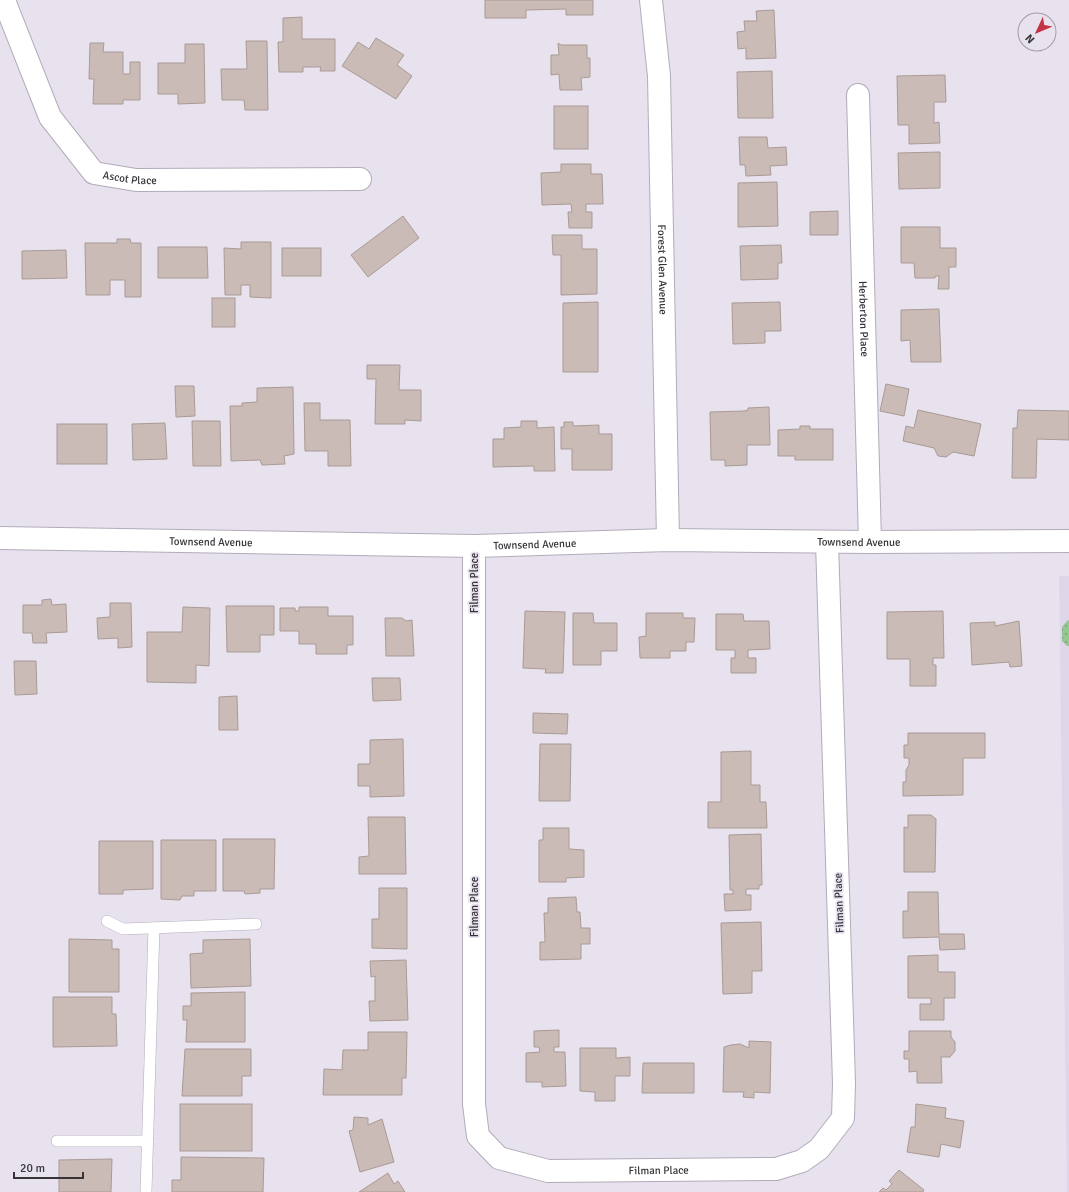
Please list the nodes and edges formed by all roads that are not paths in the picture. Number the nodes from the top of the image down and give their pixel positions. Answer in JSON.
{"nodes":[{"id":1,"x":650,"y":0,"type":"edge"},
{"id":2,"x":4,"y":6,"type":"edge"},
{"id":3,"x":858,"y":95,"type":"dead end"},
{"id":4,"x":360,"y":179,"type":"dead end"},
{"id":5,"x":0,"y":538,"type":"edge"},
{"id":6,"x":668,"y":540,"type":"junction"},
{"id":7,"x":1069,"y":541,"type":"edge"},
{"id":8,"x":827,"y":542,"type":"junction"},
{"id":9,"x":870,"y":542,"type":"junction"},
{"id":10,"x":474,"y":546,"type":"junction"},
{"id":11,"x":107,"y":921,"type":"dead end"},
{"id":12,"x":256,"y":924,"type":"dead end"},
{"id":13,"x":154,"y":928,"type":"junction"},
{"id":14,"x":57,"y":1140,"type":"dead end"},
{"id":15,"x":148,"y":1141,"type":"junction"},
{"id":16,"x":146,"y":1192,"type":"edge"}],
"edges":[{"from":1,"to":6,"type":"street","name":"Forest Glen Avenue"},
{"from":2,"to":4,"type":"street","name":"Ascot Place"},
{"from":3,"to":9,"type":"street","name":"Herberton Place"},
{"from":5,"to":10,"type":"street","name":"Townsend Avenue"},
{"from":6,"to":8,"type":"street","name":"Townsend Avenue"},
{"from":6,"to":10,"type":"street","name":"Townsend Avenue"},
{"from":7,"to":9,"type":"street","name":"Townsend Avenue"},
{"from":8,"to":9,"type":"street","name":"Townsend Avenue"},
{"from":8,"to":10,"type":"street","name":"Filman Place"},
{"from":11,"to":13,"type":"lane"},
{"from":12,"to":13,"type":"lane"},
{"from":13,"to":15,"type":"lane"},
{"from":14,"to":15,"type":"lane"},
{"from":15,"to":16,"type":"lane"}]}
